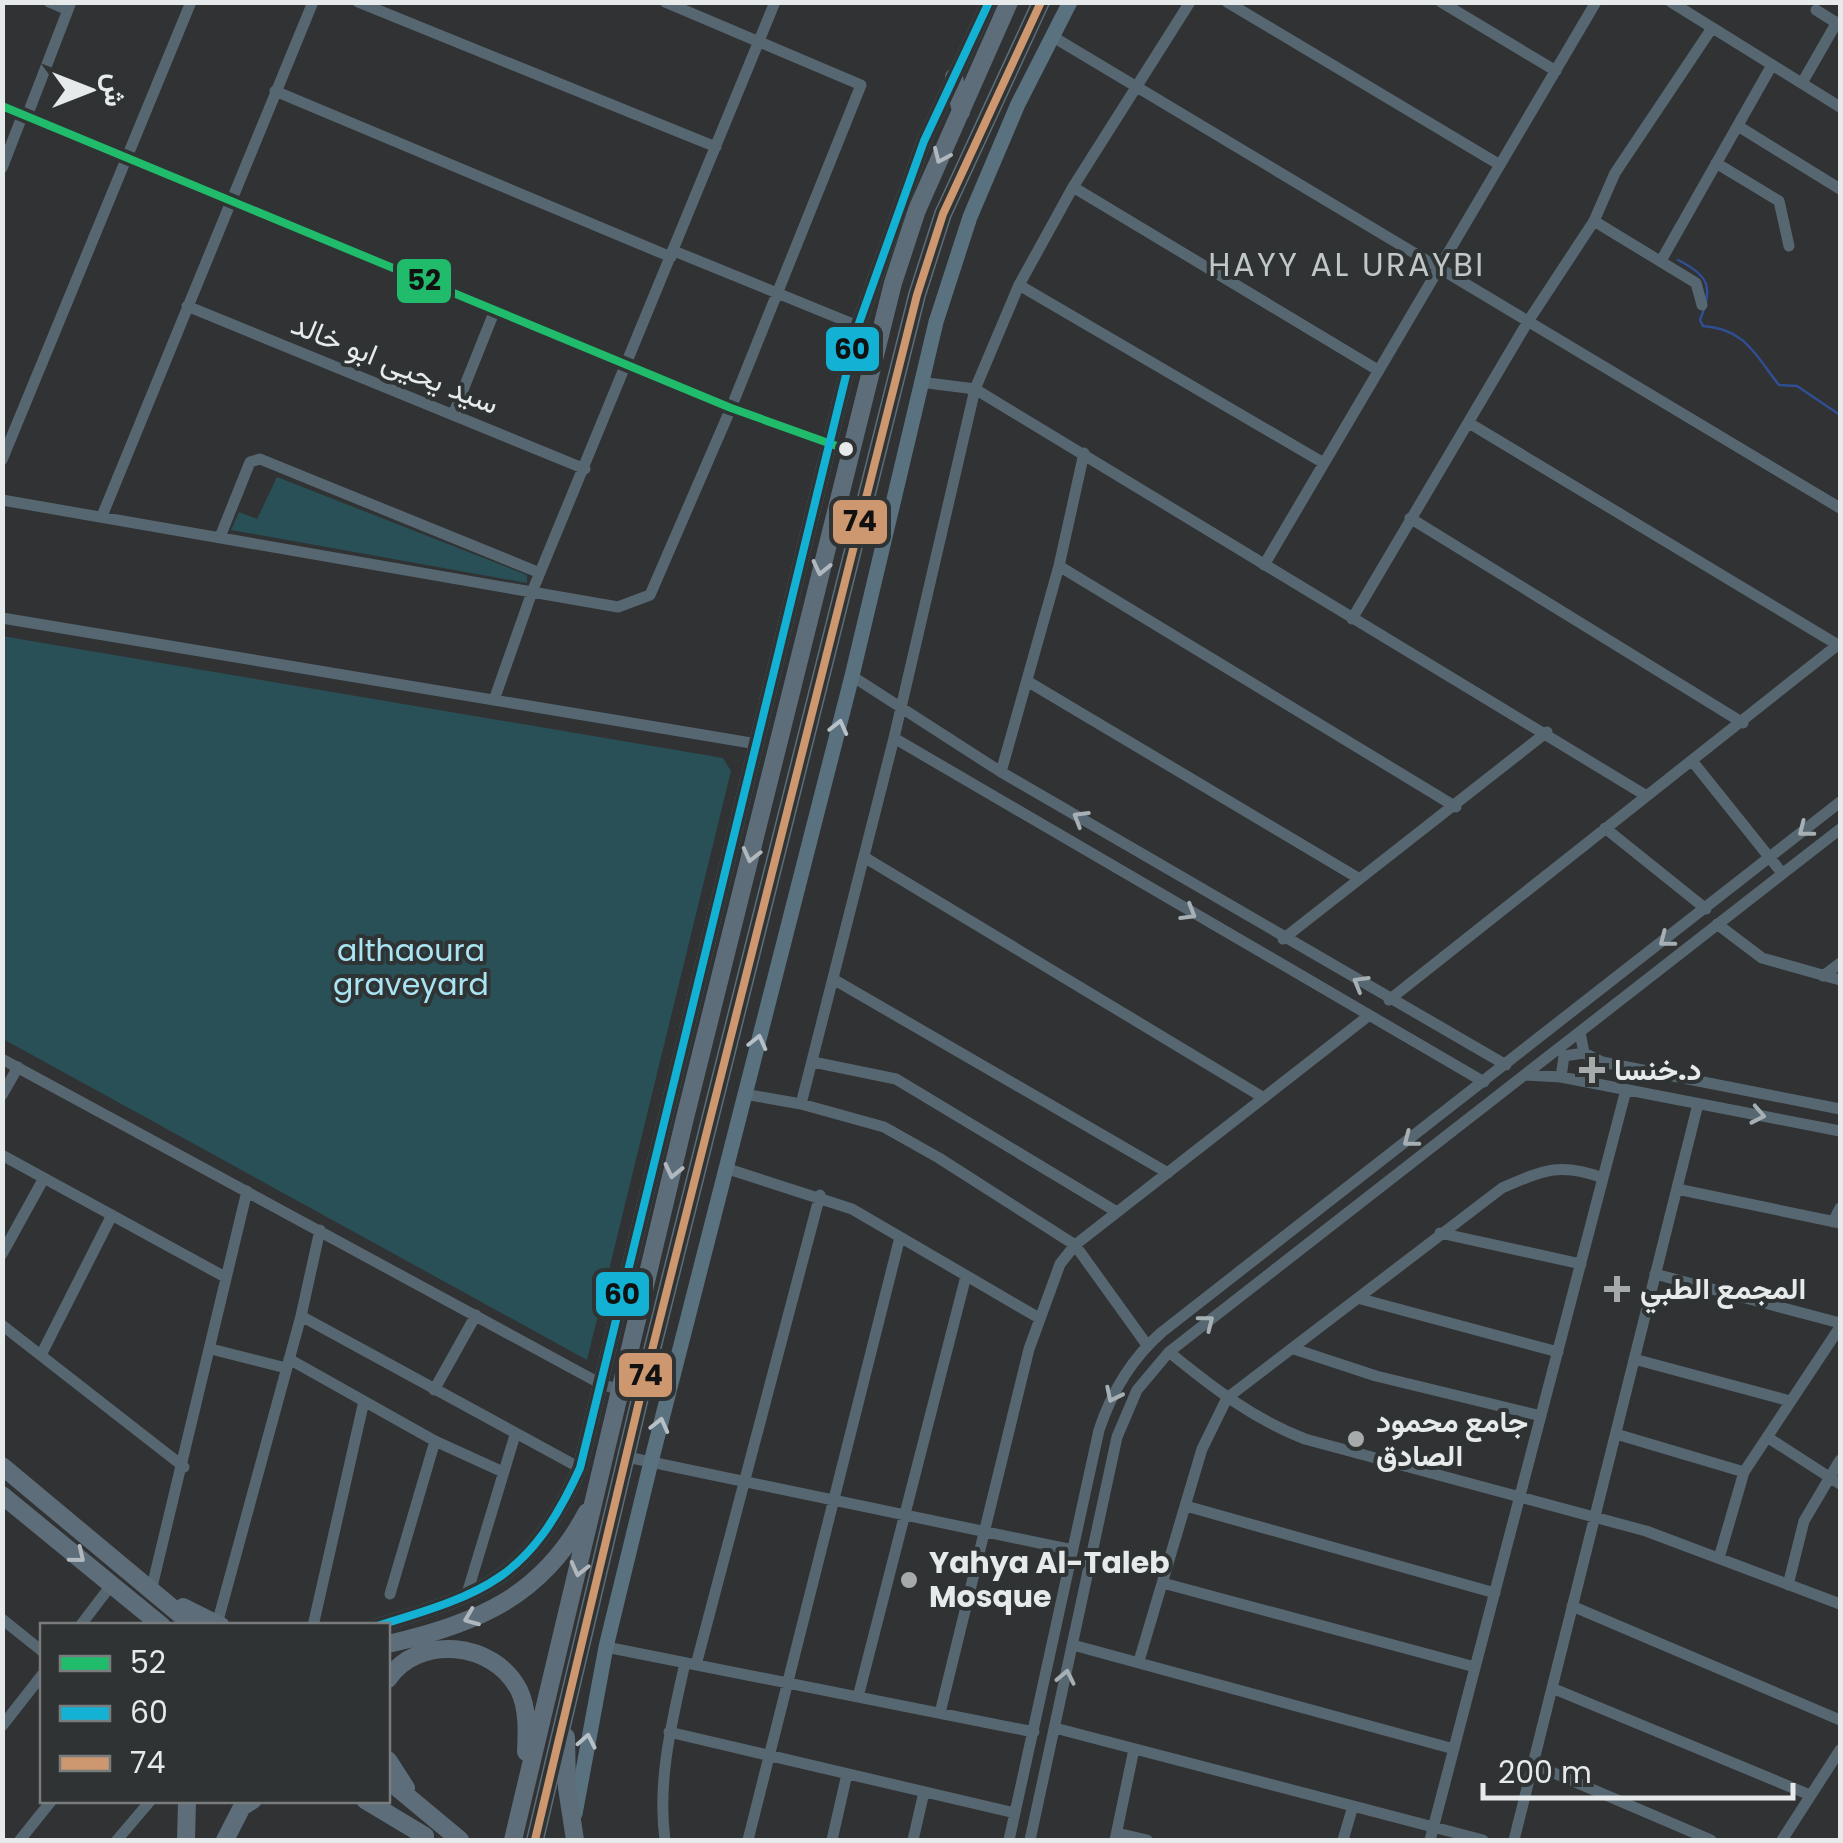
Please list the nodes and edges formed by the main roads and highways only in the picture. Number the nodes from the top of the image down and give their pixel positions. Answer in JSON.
{"nodes":[{"id":1,"x":1009,"y":2,"type":"edge"},
{"id":2,"x":1041,"y":2,"type":"edge"},
{"id":3,"x":1070,"y":2,"type":"edge"},
{"id":4,"x":986,"y":3,"type":"edge"},
{"id":5,"x":954,"y":77,"type":"junction"},
{"id":6,"x":1000,"y":96,"type":"junction"},
{"id":7,"x":1018,"y":104,"type":"junction"},
{"id":8,"x":961,"y":112,"type":"junction"},
{"id":9,"x":893,"y":283,"type":"junction"},
{"id":10,"x":917,"y":294,"type":"junction"},
{"id":11,"x":774,"y":761,"type":"junction"},
{"id":12,"x":800,"y":768,"type":"junction"},
{"id":13,"x":663,"y":1118,"type":"junction"},
{"id":14,"x":684,"y":1122,"type":"junction"},
{"id":15,"x":2,"y":1466,"type":"edge"},
{"id":16,"x":602,"y":1474,"type":"junction"},
{"id":17,"x":2,"y":1495,"type":"edge"},
{"id":18,"x":118,"y":1589,"type":"junction"},
{"id":19,"x":151,"y":1591,"type":"junction"},
{"id":20,"x":144,"y":1623,"type":"edge"},
{"id":21,"x":158,"y":1623,"type":"edge"},
{"id":22,"x":190,"y":1623,"type":"edge"},
{"id":23,"x":217,"y":1623,"type":"edge"},
{"id":24,"x":386,"y":1623,"type":"edge"},
{"id":25,"x":390,"y":1643,"type":"edge"},
{"id":26,"x":390,"y":1678,"type":"edge"},
{"id":27,"x":568,"y":1708,"type":"junction"},
{"id":28,"x":390,"y":1763,"type":"edge"},
{"id":29,"x":390,"y":1782,"type":"edge"},
{"id":30,"x":187,"y":1803,"type":"edge"},
{"id":31,"x":249,"y":1803,"type":"edge"},
{"id":32,"x":369,"y":1803,"type":"edge"},
{"id":33,"x":385,"y":1803,"type":"edge"},
{"id":34,"x":418,"y":1804,"type":"junction"},
{"id":35,"x":520,"y":1811,"type":"junction"},
{"id":36,"x":427,"y":1838,"type":"edge"},
{"id":37,"x":458,"y":1839,"type":"edge"},
{"id":38,"x":574,"y":1839,"type":"edge"},
{"id":39,"x":186,"y":1840,"type":"edge"},
{"id":40,"x":225,"y":1840,"type":"edge"},
{"id":41,"x":513,"y":1840,"type":"edge"},
{"id":42,"x":535,"y":1840,"type":"edge"}],
"edges":[{"from":1,"to":8,"type":"highway"},
{"from":2,"to":6,"type":"highway"},
{"from":3,"to":7,"type":"main road"},
{"from":4,"to":5,"type":"main road"},
{"from":5,"to":8,"type":"highway"},
{"from":5,"to":13,"type":"main road"},
{"from":6,"to":7,"type":"highway"},
{"from":6,"to":10,"type":"highway"},
{"from":38,"to":7,"type":"main road","one_way":true},
{"from":8,"to":9,"type":"highway","one_way":true},
{"from":9,"to":10,"type":"highway"},
{"from":9,"to":11,"type":"highway","one_way":true},
{"from":10,"to":12,"type":"highway"},
{"from":11,"to":12,"type":"highway"},
{"from":11,"to":14,"type":"highway","one_way":true},
{"from":12,"to":27,"type":"highway"},
{"from":13,"to":14,"type":"highway"},
{"from":13,"to":24,"type":"main road"},
{"from":14,"to":16,"type":"highway","one_way":true},
{"from":15,"to":19,"type":"highway"},
{"from":16,"to":25,"type":"highway","one_way":true},
{"from":16,"to":35,"type":"highway","one_way":true},
{"from":17,"to":18,"type":"highway","one_way":true},
{"from":18,"to":20,"type":"highway"},
{"from":18,"to":21,"type":"highway"},
{"from":19,"to":22,"type":"highway"},
{"from":19,"to":23,"type":"highway"},
{"from":26,"to":35,"type":"highway"},
{"from":27,"to":38,"type":"highway"},
{"from":27,"to":42,"type":"highway"},
{"from":28,"to":34,"type":"highway"},
{"from":29,"to":34,"type":"highway"},
{"from":30,"to":39,"type":"highway"},
{"from":31,"to":40,"type":"highway"},
{"from":32,"to":36,"type":"highway"},
{"from":33,"to":36,"type":"highway"},
{"from":34,"to":37,"type":"highway"},
{"from":35,"to":41,"type":"highway"}]}
